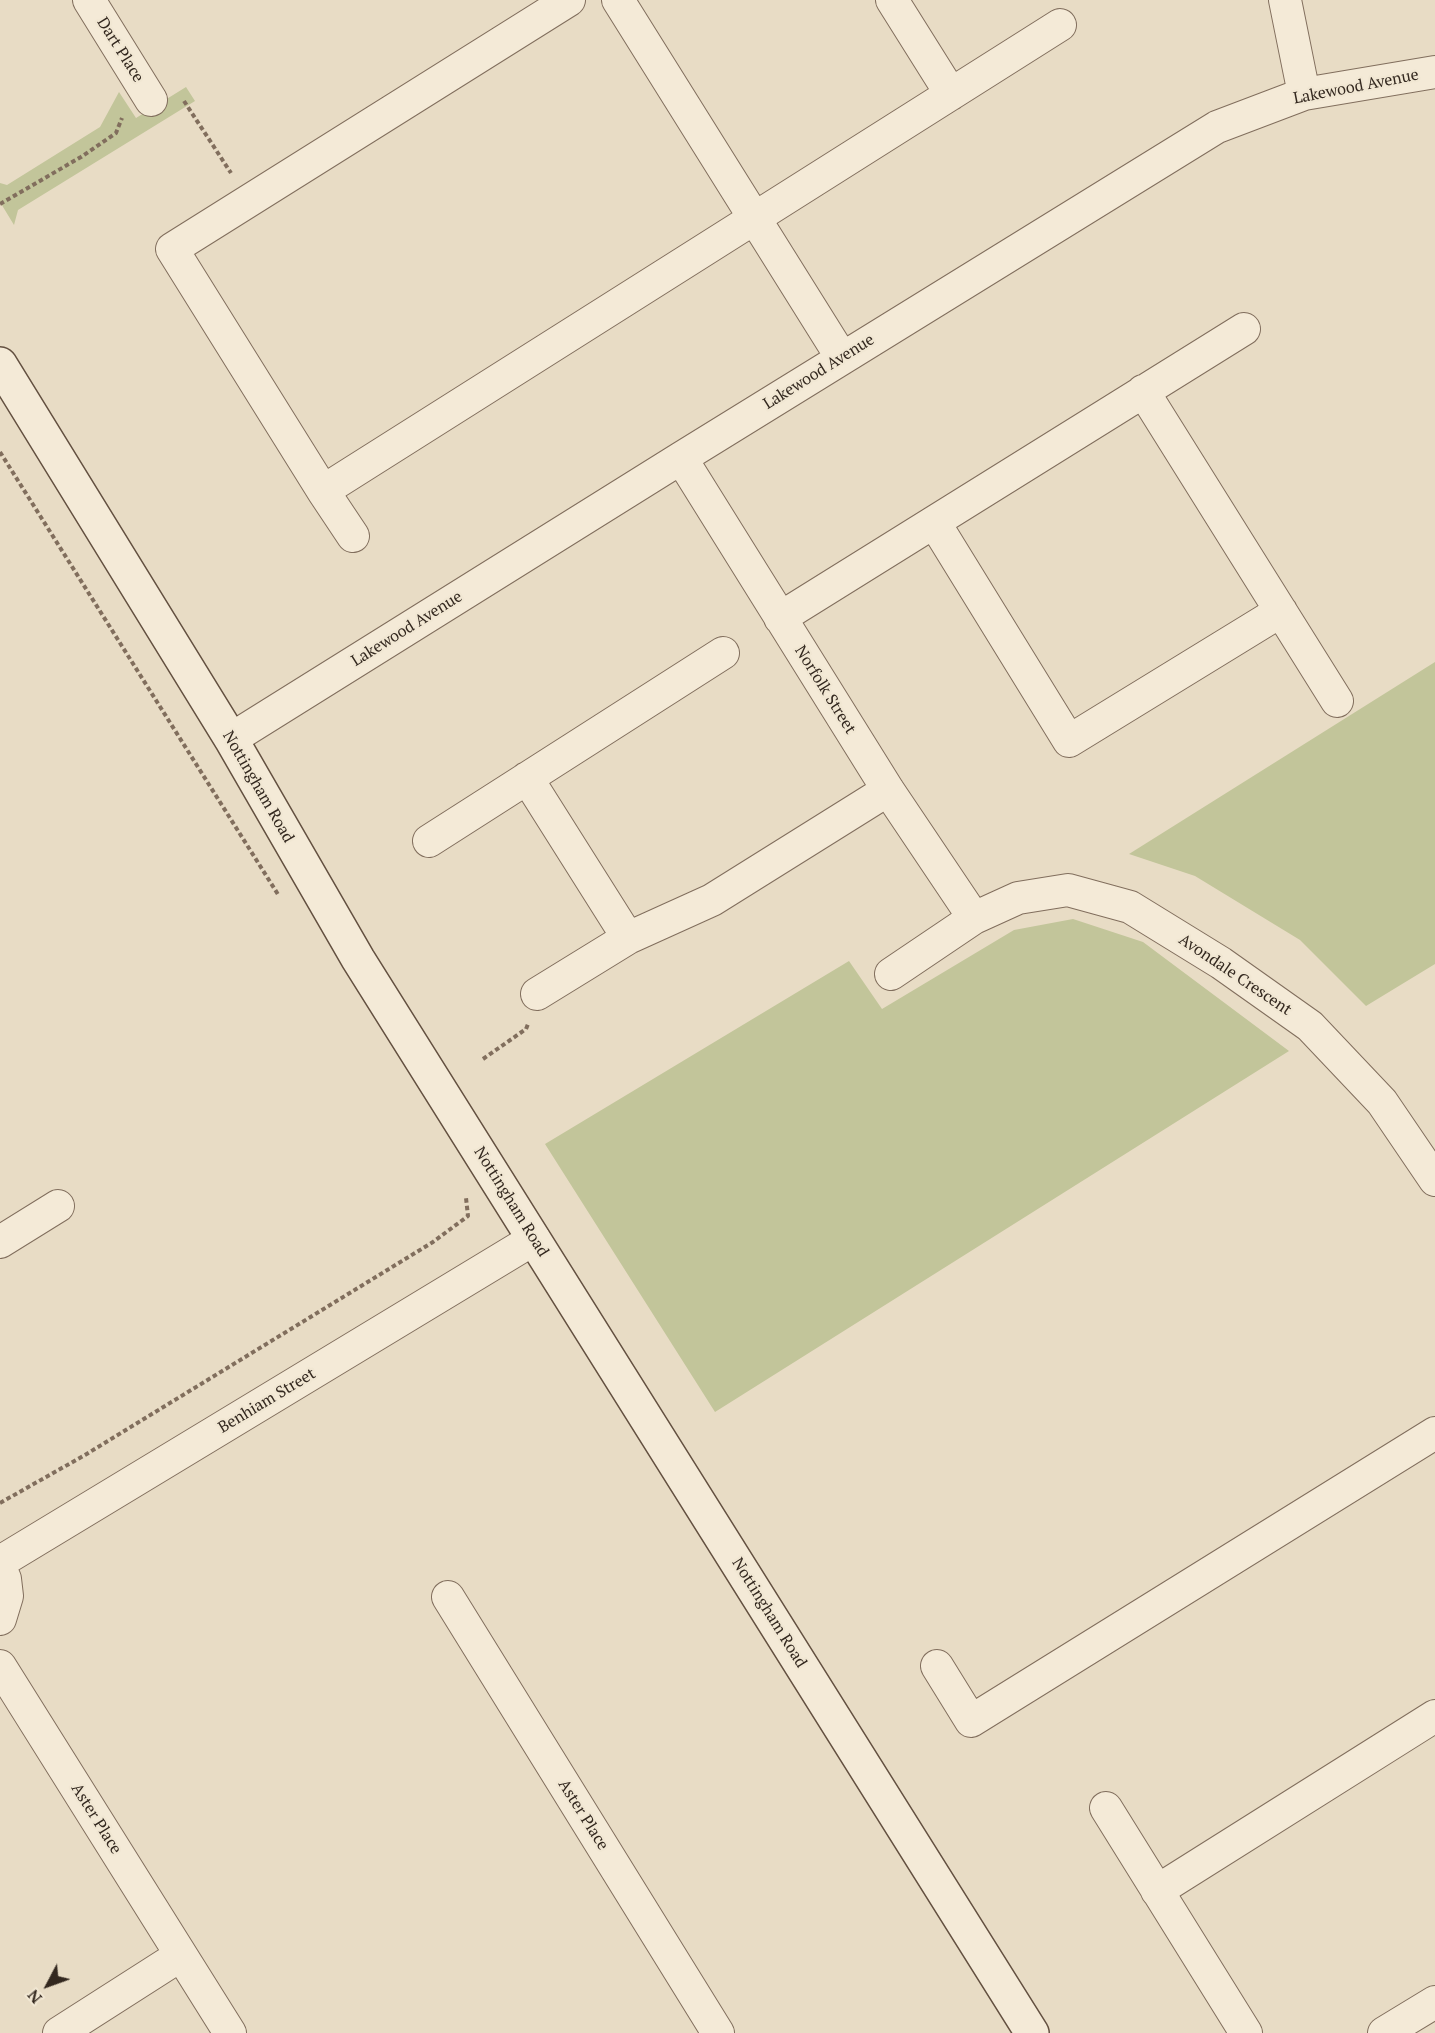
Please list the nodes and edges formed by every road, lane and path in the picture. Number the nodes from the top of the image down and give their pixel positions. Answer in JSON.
{"nodes":[{"id":1,"x":569,"y":0,"type":"edge"},
{"id":2,"x":618,"y":0,"type":"edge"},
{"id":3,"x":892,"y":0,"type":"edge"},
{"id":4,"x":1285,"y":0,"type":"edge"},
{"id":5,"x":93,"y":2,"type":"edge"},
{"id":6,"x":1060,"y":25,"type":"dead end"},
{"id":7,"x":1435,"y":72,"type":"edge"},
{"id":8,"x":951,"y":94,"type":"junction"},
{"id":9,"x":1304,"y":94,"type":"junction"},
{"id":10,"x":151,"y":99,"type":"junction"},
{"id":11,"x":249,"y":200,"type":"junction"},
{"id":12,"x":0,"y":204,"type":"edge"},
{"id":13,"x":755,"y":218,"type":"junction"},
{"id":14,"x":1244,"y":329,"type":"dead end"},
{"id":15,"x":842,"y":358,"type":"junction"},
{"id":16,"x":0,"y":364,"type":"edge"},
{"id":17,"x":1143,"y":391,"type":"junction"},
{"id":18,"x":0,"y":452,"type":"edge"},
{"id":19,"x":681,"y":458,"type":"junction"},
{"id":20,"x":323,"y":491,"type":"junction"},
{"id":21,"x":934,"y":522,"type":"junction"},
{"id":22,"x":353,"y":536,"type":"dead end"},
{"id":23,"x":1281,"y":612,"type":"junction"},
{"id":24,"x":780,"y":618,"type":"junction"},
{"id":25,"x":723,"y":653,"type":"dead end"},
{"id":26,"x":1337,"y":701,"type":"dead end"},
{"id":27,"x":231,"y":739,"type":"junction"},
{"id":28,"x":527,"y":778,"type":"junction"},
{"id":29,"x":888,"y":790,"type":"junction"},
{"id":30,"x":429,"y":841,"type":"dead end"},
{"id":31,"x":282,"y":902,"type":"dead end"},
{"id":32,"x":974,"y":918,"type":"junction"},
{"id":33,"x":628,"y":938,"type":"junction"},
{"id":34,"x":891,"y":974,"type":"dead end"},
{"id":35,"x":537,"y":994,"type":"joint"},
{"id":36,"x":483,"y":1059,"type":"dead end"},
{"id":37,"x":1435,"y":1180,"type":"edge"},
{"id":38,"x":465,"y":1196,"type":"dead end"},
{"id":39,"x":58,"y":1206,"type":"dead end"},
{"id":40,"x":534,"y":1239,"type":"junction"},
{"id":41,"x":0,"y":1242,"type":"edge"},
{"id":42,"x":1435,"y":1432,"type":"edge"},
{"id":43,"x":0,"y":1503,"type":"edge"},
{"id":44,"x":0,"y":1562,"type":"edge"},
{"id":45,"x":0,"y":1567,"type":"edge"},
{"id":46,"x":448,"y":1597,"type":"dead end"},
{"id":47,"x":0,"y":1619,"type":"edge"},
{"id":48,"x":0,"y":1666,"type":"edge"},
{"id":49,"x":937,"y":1666,"type":"dead end"},
{"id":50,"x":1435,"y":1716,"type":"edge"},
{"id":51,"x":1106,"y":1808,"type":"dead end"},
{"id":52,"x":1157,"y":1891,"type":"junction"},
{"id":53,"x":181,"y":1955,"type":"junction"},
{"id":54,"x":1435,"y":2002,"type":"edge"},
{"id":55,"x":59,"y":2033,"type":"edge"},
{"id":56,"x":230,"y":2033,"type":"edge"},
{"id":57,"x":718,"y":2033,"type":"edge"},
{"id":58,"x":1032,"y":2033,"type":"edge"},
{"id":59,"x":1245,"y":2033,"type":"edge"},
{"id":60,"x":1384,"y":2033,"type":"edge"}],
"edges":[{"from":1,"to":11,"type":"street"},
{"from":2,"to":13,"type":"street"},
{"from":3,"to":8,"type":"street"},
{"from":4,"to":9,"type":"street"},
{"from":5,"to":10,"type":"street","name":"Dart Place"},
{"from":6,"to":8,"type":"street"},
{"from":7,"to":9,"type":"street","name":"Lakewood Avenue"},
{"from":8,"to":13,"type":"street"},
{"from":9,"to":15,"type":"street","name":"Lakewood Avenue"},
{"from":10,"to":11,"type":"path"},
{"from":10,"to":12,"type":"path"},
{"from":11,"to":20,"type":"street"},
{"from":13,"to":15,"type":"street"},
{"from":13,"to":20,"type":"street"},
{"from":14,"to":17,"type":"street"},
{"from":15,"to":19,"type":"street","name":"Lakewood Avenue"},
{"from":16,"to":27,"type":"street","name":"Nottingham Road"},
{"from":17,"to":21,"type":"street"},
{"from":17,"to":23,"type":"street"},
{"from":18,"to":31,"type":"path"},
{"from":19,"to":24,"type":"street","name":"Norfolk Street"},
{"from":19,"to":27,"type":"street","name":"Lakewood Avenue"},
{"from":20,"to":22,"type":"street"},
{"from":21,"to":23,"type":"street"},
{"from":21,"to":24,"type":"street"},
{"from":23,"to":26,"type":"street"},
{"from":24,"to":29,"type":"street","name":"Norfolk Street"},
{"from":25,"to":28,"type":"street"},
{"from":27,"to":40,"type":"street","name":"Nottingham Road"},
{"from":28,"to":30,"type":"street"},
{"from":28,"to":33,"type":"street"},
{"from":29,"to":32,"type":"street","name":"Norfolk Street"},
{"from":29,"to":33,"type":"street"},
{"from":32,"to":34,"type":"street","name":"Avondale Crescent"},
{"from":32,"to":37,"type":"street","name":"Avondale Crescent"},
{"from":33,"to":35,"type":"street"},
{"from":35,"to":36,"type":"path"},
{"from":38,"to":43,"type":"path"},
{"from":39,"to":41,"type":"street"},
{"from":40,"to":44,"type":"street","name":"Benhiam Street"},
{"from":40,"to":58,"type":"street","name":"Nottingham Road"},
{"from":42,"to":49,"type":"street"},
{"from":45,"to":47,"type":"street"},
{"from":46,"to":57,"type":"street","name":"Aster Place"},
{"from":48,"to":53,"type":"street","name":"Aster Place"},
{"from":50,"to":52,"type":"street"},
{"from":51,"to":52,"type":"street"},
{"from":52,"to":59,"type":"street"},
{"from":53,"to":55,"type":"street"},
{"from":53,"to":56,"type":"street","name":"Aster Place"},
{"from":54,"to":60,"type":"street"}]}
